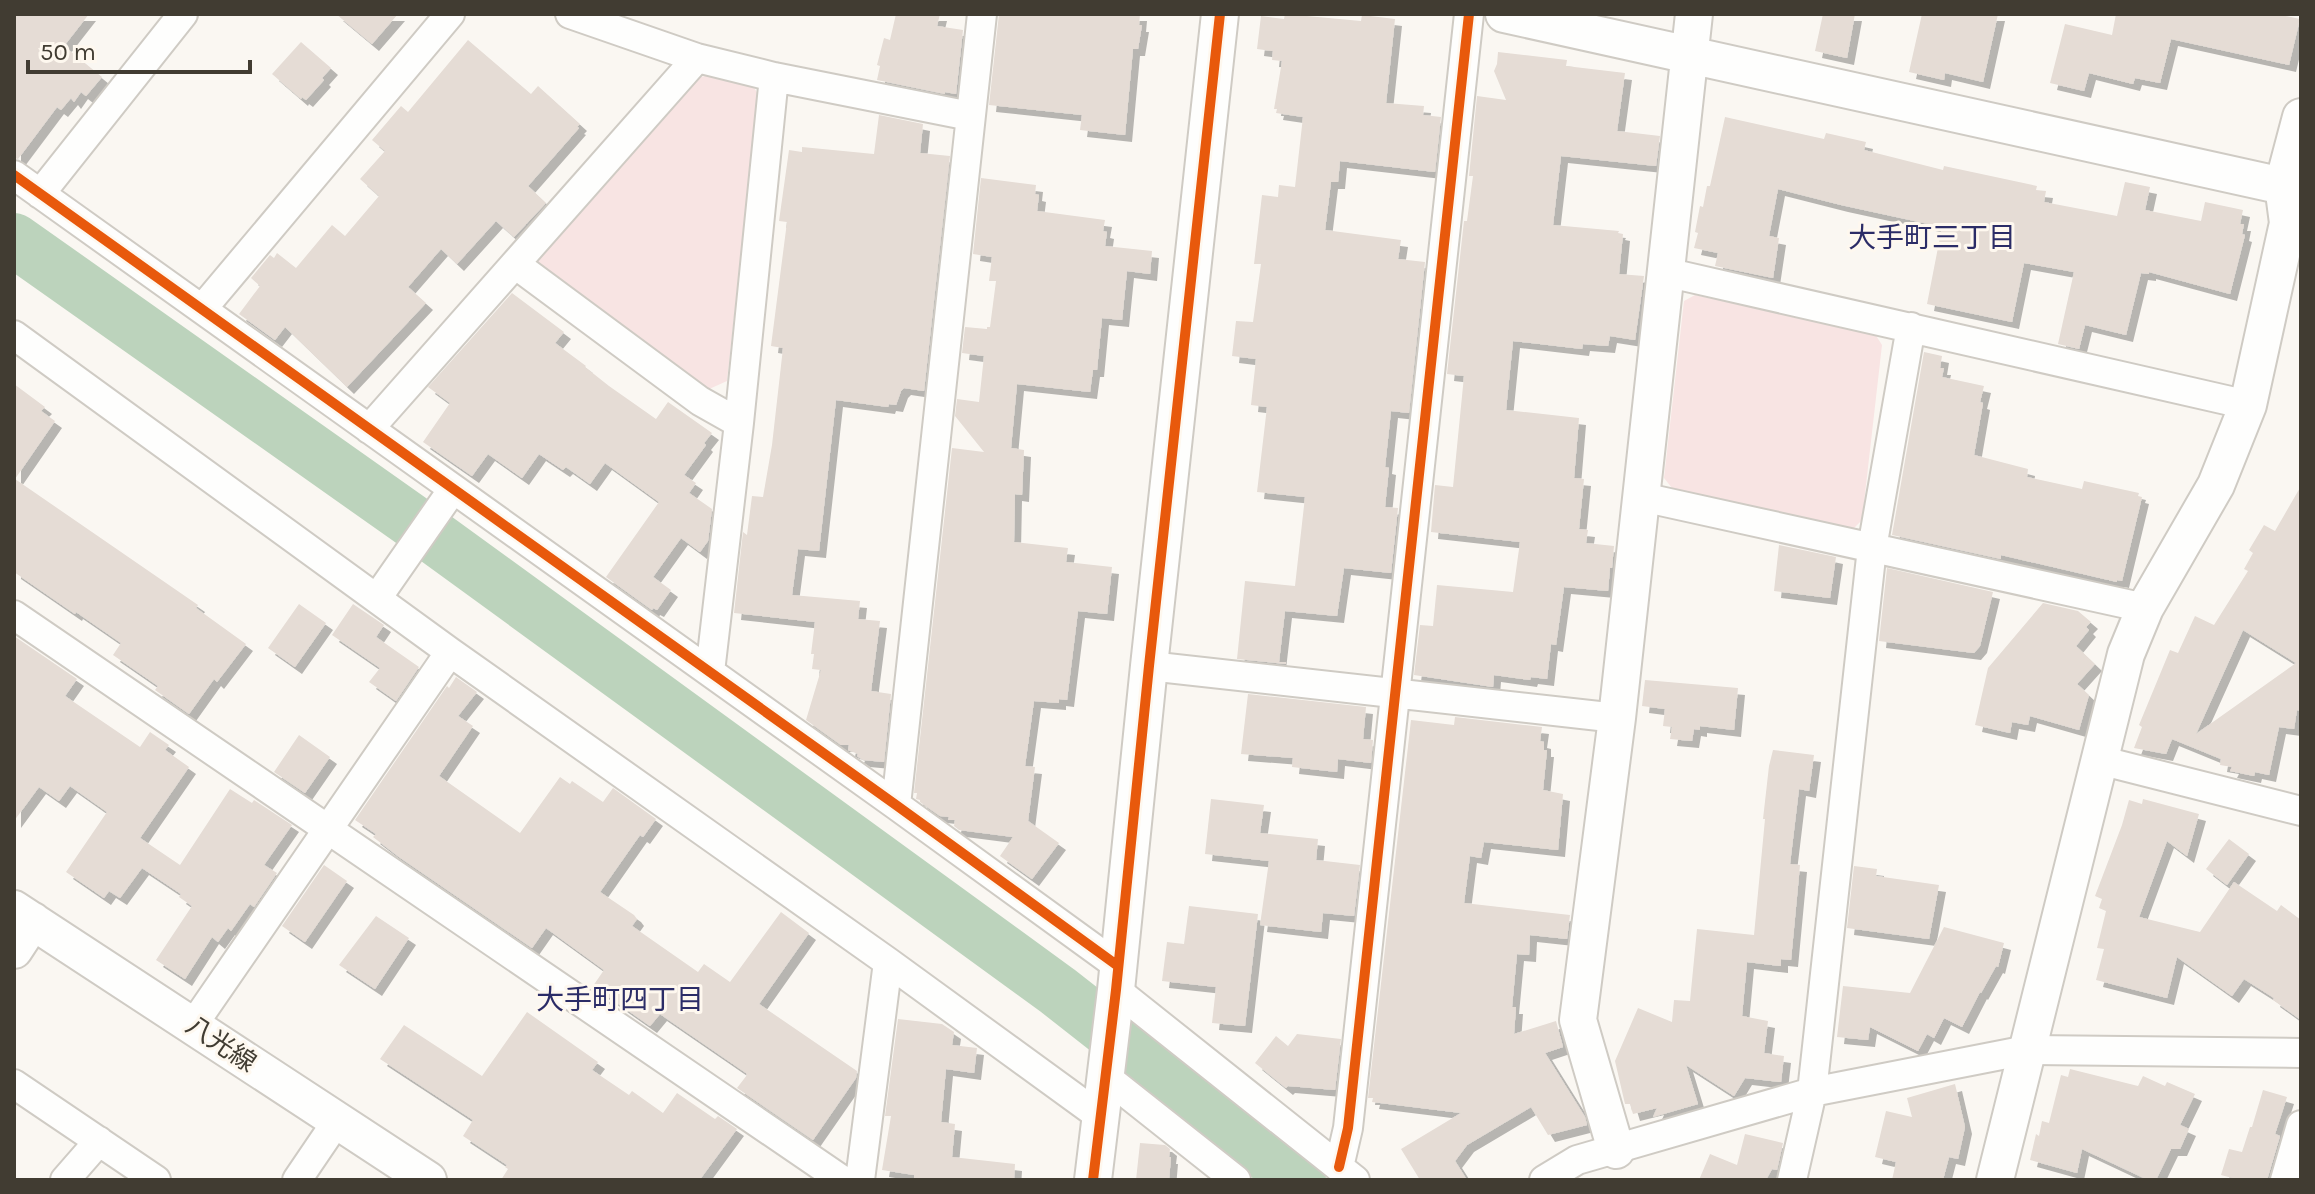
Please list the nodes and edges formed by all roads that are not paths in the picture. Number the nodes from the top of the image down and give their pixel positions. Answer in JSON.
{"nodes":[{"id":1,"x":183,"y":14,"type":"edge"},
{"id":2,"x":450,"y":14,"type":"edge"},
{"id":3,"x":570,"y":14,"type":"edge"},
{"id":4,"x":982,"y":14,"type":"edge"},
{"id":5,"x":1220,"y":14,"type":"edge"},
{"id":6,"x":1469,"y":14,"type":"edge"},
{"id":7,"x":1504,"y":14,"type":"edge"},
{"id":8,"x":1694,"y":14,"type":"edge"},
{"id":9,"x":1690,"y":55,"type":"junction"},
{"id":10,"x":697,"y":58,"type":"junction"},
{"id":11,"x":774,"y":77,"type":"junction"},
{"id":12,"x":970,"y":116,"type":"junction"},
{"id":13,"x":2301,"y":117,"type":"edge"},
{"id":14,"x":14,"y":175,"type":"edge"},
{"id":15,"x":2292,"y":187,"type":"edge"},
{"id":16,"x":40,"y":194,"type":"junction"},
{"id":17,"x":515,"y":264,"type":"junction"},
{"id":18,"x":1665,"y":272,"type":"junction"},
{"id":19,"x":202,"y":309,"type":"junction"},
{"id":20,"x":1911,"y":327,"type":"junction"},
{"id":21,"x":14,"y":335,"type":"edge"},
{"id":22,"x":2248,"y":405,"type":"junction"},
{"id":23,"x":739,"y":423,"type":"junction"},
{"id":24,"x":369,"y":429,"type":"junction"},
{"id":25,"x":449,"y":495,"type":"junction"},
{"id":26,"x":1642,"y":497,"type":"junction"},
{"id":27,"x":1872,"y":548,"type":"junction"},
{"id":28,"x":382,"y":591,"type":"junction"},
{"id":29,"x":2145,"y":608,"type":"junction"},
{"id":30,"x":14,"y":615,"type":"edge"},
{"id":31,"x":450,"y":652,"type":"junction"},
{"id":32,"x":1149,"y":666,"type":"junction"},
{"id":33,"x":710,"y":672,"type":"junction"},
{"id":34,"x":1396,"y":694,"type":"junction"},
{"id":35,"x":1617,"y":718,"type":"junction"},
{"id":36,"x":2099,"y":760,"type":"junction"},
{"id":37,"x":896,"y":805,"type":"junction"},
{"id":38,"x":2301,"y":811,"type":"edge"},
{"id":39,"x":327,"y":830,"type":"junction"},
{"id":40,"x":20,"y":927,"type":"edge"},
{"id":41,"x":888,"y":962,"type":"junction"},
{"id":42,"x":1117,"y":978,"type":"junction"},
{"id":43,"x":193,"y":1025,"type":"junction"},
{"id":44,"x":2027,"y":1050,"type":"junction"},
{"id":45,"x":2301,"y":1053,"type":"edge"},
{"id":46,"x":1106,"y":1077,"type":"junction"},
{"id":47,"x":14,"y":1084,"type":"edge"},
{"id":48,"x":1812,"y":1092,"type":"junction"},
{"id":49,"x":1101,"y":1117,"type":"junction"},
{"id":50,"x":337,"y":1121,"type":"junction"},
{"id":51,"x":2301,"y":1125,"type":"edge"},
{"id":52,"x":99,"y":1141,"type":"junction"},
{"id":53,"x":1616,"y":1150,"type":"junction"},
{"id":54,"x":1347,"y":1173,"type":"edge"},
{"id":55,"x":65,"y":1180,"type":"edge"},
{"id":56,"x":156,"y":1180,"type":"edge"},
{"id":57,"x":297,"y":1180,"type":"edge"},
{"id":58,"x":428,"y":1180,"type":"edge"},
{"id":59,"x":842,"y":1180,"type":"edge"},
{"id":60,"x":860,"y":1180,"type":"edge"},
{"id":61,"x":1093,"y":1180,"type":"edge"},
{"id":62,"x":1236,"y":1180,"type":"edge"},
{"id":63,"x":1544,"y":1180,"type":"edge"},
{"id":64,"x":1792,"y":1180,"type":"edge"},
{"id":65,"x":1995,"y":1180,"type":"edge"},
{"id":66,"x":2285,"y":1180,"type":"edge"}],
"edges":[{"from":1,"to":16,"type":"street"},
{"from":2,"to":19,"type":"street"},
{"from":3,"to":10,"type":"street"},
{"from":4,"to":12,"type":"street"},
{"from":5,"to":32,"type":"street"},
{"from":6,"to":34,"type":"street"},
{"from":7,"to":9,"type":"street"},
{"from":8,"to":9,"type":"street"},
{"from":9,"to":15,"type":"street"},
{"from":9,"to":18,"type":"street"},
{"from":10,"to":11,"type":"street"},
{"from":10,"to":17,"type":"street"},
{"from":11,"to":12,"type":"street"},
{"from":11,"to":23,"type":"street"},
{"from":12,"to":37,"type":"street"},
{"from":13,"to":15,"type":"street"},
{"from":14,"to":16,"type":"street"},
{"from":15,"to":22,"type":"street"},
{"from":16,"to":19,"type":"street"},
{"from":17,"to":23,"type":"street"},
{"from":17,"to":24,"type":"street"},
{"from":18,"to":20,"type":"street"},
{"from":18,"to":26,"type":"street"},
{"from":19,"to":24,"type":"street"},
{"from":20,"to":22,"type":"street"},
{"from":20,"to":27,"type":"street"},
{"from":21,"to":28,"type":"street"},
{"from":22,"to":29,"type":"street"},
{"from":23,"to":33,"type":"street"},
{"from":24,"to":25,"type":"street"},
{"from":25,"to":28,"type":"street"},
{"from":25,"to":33,"type":"street"},
{"from":26,"to":27,"type":"street"},
{"from":26,"to":35,"type":"street"},
{"from":27,"to":29,"type":"street"},
{"from":27,"to":48,"type":"street"},
{"from":28,"to":31,"type":"street"},
{"from":29,"to":36,"type":"street"},
{"from":30,"to":39,"type":"street"},
{"from":31,"to":39,"type":"street"},
{"from":31,"to":41,"type":"street"},
{"from":32,"to":34,"type":"street"},
{"from":32,"to":42,"type":"street"},
{"from":33,"to":37,"type":"street"},
{"from":34,"to":35,"type":"street"},
{"from":34,"to":54,"type":"street"},
{"from":35,"to":53,"type":"street"},
{"from":36,"to":38,"type":"street"},
{"from":36,"to":44,"type":"street"},
{"from":37,"to":42,"type":"street"},
{"from":39,"to":43,"type":"street"},
{"from":39,"to":59,"type":"street"},
{"from":40,"to":43,"type":"street","name":"八光線"},
{"from":41,"to":49,"type":"street"},
{"from":41,"to":60,"type":"street"},
{"from":42,"to":46,"type":"street"},
{"from":42,"to":54,"type":"street"},
{"from":43,"to":50,"type":"street","name":"八光線"},
{"from":44,"to":45,"type":"street"},
{"from":44,"to":48,"type":"street"},
{"from":44,"to":65,"type":"street"},
{"from":46,"to":49,"type":"street"},
{"from":46,"to":62,"type":"street"},
{"from":47,"to":52,"type":"street"},
{"from":48,"to":53,"type":"street"},
{"from":48,"to":64,"type":"street"},
{"from":49,"to":61,"type":"street"},
{"from":50,"to":57,"type":"street"},
{"from":50,"to":58,"type":"street","name":"八光線"},
{"from":51,"to":66,"type":"street"},
{"from":52,"to":55,"type":"street"},
{"from":52,"to":56,"type":"street"},
{"from":53,"to":63,"type":"street"}]}
